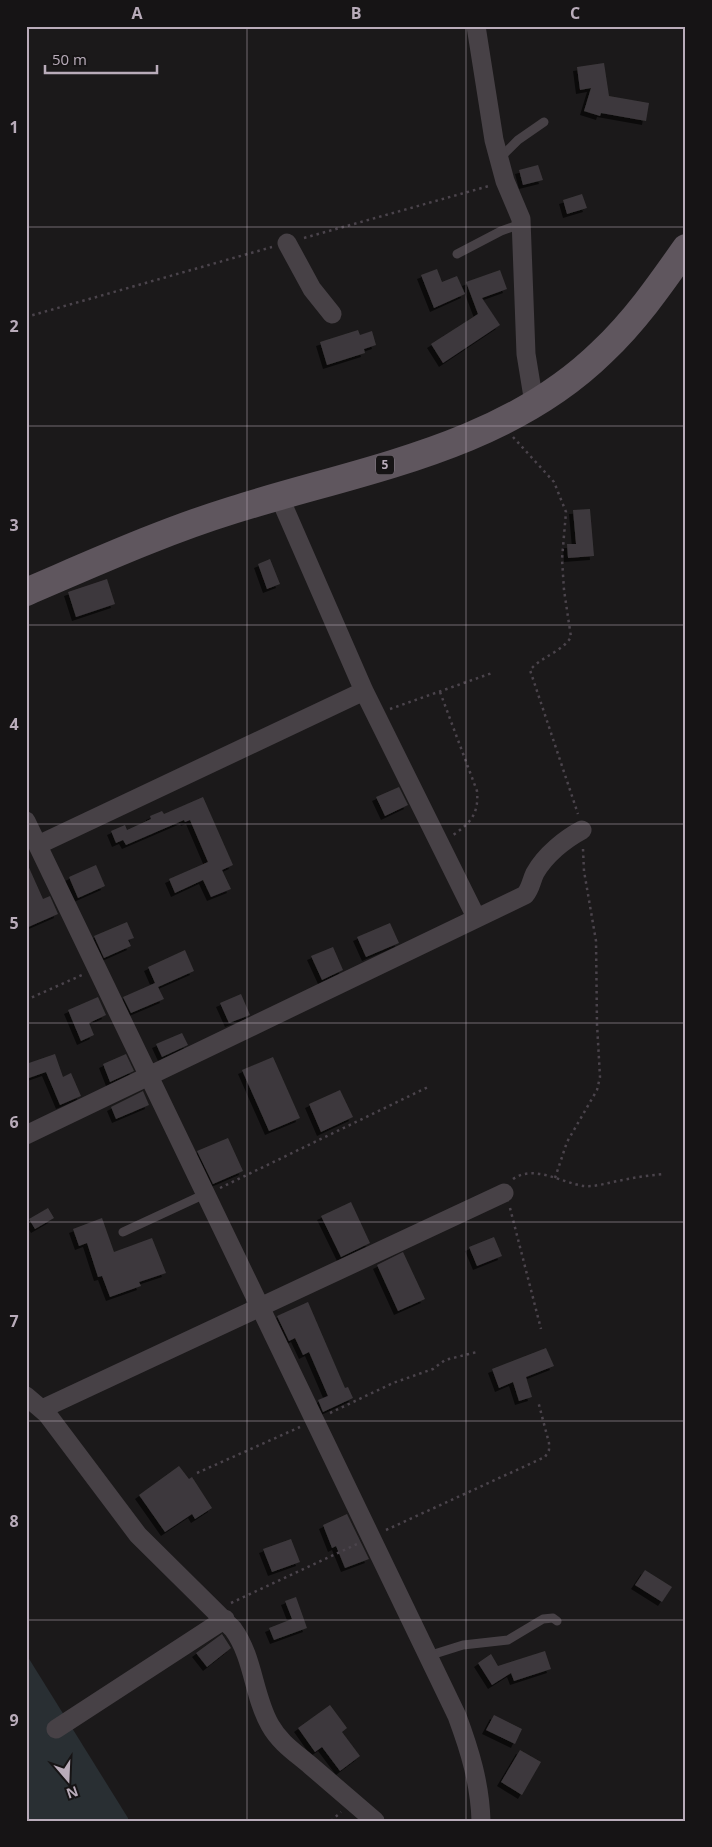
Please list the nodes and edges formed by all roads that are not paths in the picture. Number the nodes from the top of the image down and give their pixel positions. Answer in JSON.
{"nodes":[{"id":1,"x":476,"y":26,"type":"edge"},
{"id":2,"x":544,"y":122,"type":"dead end"},
{"id":3,"x":499,"y":159,"type":"junction"},
{"id":4,"x":522,"y":224,"type":"junction"},
{"id":5,"x":287,"y":243,"type":"road end"},
{"id":6,"x":686,"y":248,"type":"edge"},
{"id":7,"x":457,"y":254,"type":"dead end"},
{"id":8,"x":332,"y":314,"type":"dead end"},
{"id":9,"x":534,"y":403,"type":"junction"},
{"id":10,"x":279,"y":496,"type":"junction"},
{"id":11,"x":26,"y":592,"type":"edge"},
{"id":12,"x":364,"y":691,"type":"junction"},
{"id":13,"x":26,"y":821,"type":"edge"},
{"id":14,"x":582,"y":830,"type":"road end"},
{"id":15,"x":38,"y":845,"type":"junction"},
{"id":16,"x":476,"y":917,"type":"junction"},
{"id":17,"x":149,"y":1076,"type":"junction"},
{"id":18,"x":26,"y":1135,"type":"edge"},
{"id":19,"x":504,"y":1193,"type":"road end"},
{"id":20,"x":205,"y":1194,"type":"junction"},
{"id":21,"x":123,"y":1232,"type":"dead end"},
{"id":22,"x":259,"y":1306,"type":"junction"},
{"id":23,"x":26,"y":1396,"type":"edge"},
{"id":24,"x":42,"y":1409,"type":"junction"},
{"id":25,"x":220,"y":1615,"type":"junction"},
{"id":26,"x":557,"y":1621,"type":"dead end"},
{"id":27,"x":428,"y":1656,"type":"junction"},
{"id":28,"x":56,"y":1729,"type":"dead end"},
{"id":29,"x":375,"y":1821,"type":"edge"},
{"id":30,"x":481,"y":1821,"type":"edge"}],
"edges":[{"from":1,"to":3,"type":"street"},
{"from":2,"to":3,"type":"lane"},
{"from":3,"to":4,"type":"street"},
{"from":4,"to":7,"type":"lane"},
{"from":4,"to":9,"type":"street"},
{"from":5,"to":8,"type":"street"},
{"from":6,"to":9,"type":"main road","number":"5"},
{"from":9,"to":10,"type":"main road","number":"5"},
{"from":10,"to":11,"type":"main road","number":"5"},
{"from":10,"to":12,"type":"street"},
{"from":12,"to":15,"type":"street"},
{"from":12,"to":16,"type":"street"},
{"from":13,"to":15,"type":"street"},
{"from":14,"to":16,"type":"street"},
{"from":15,"to":17,"type":"street"},
{"from":16,"to":17,"type":"street"},
{"from":17,"to":18,"type":"street"},
{"from":17,"to":20,"type":"street"},
{"from":19,"to":22,"type":"street"},
{"from":20,"to":21,"type":"lane"},
{"from":20,"to":22,"type":"street"},
{"from":22,"to":24,"type":"street"},
{"from":22,"to":27,"type":"street"},
{"from":23,"to":24,"type":"street"},
{"from":24,"to":25,"type":"street"},
{"from":25,"to":28,"type":"street"},
{"from":25,"to":29,"type":"street"},
{"from":26,"to":27,"type":"lane"},
{"from":27,"to":30,"type":"street"}]}
